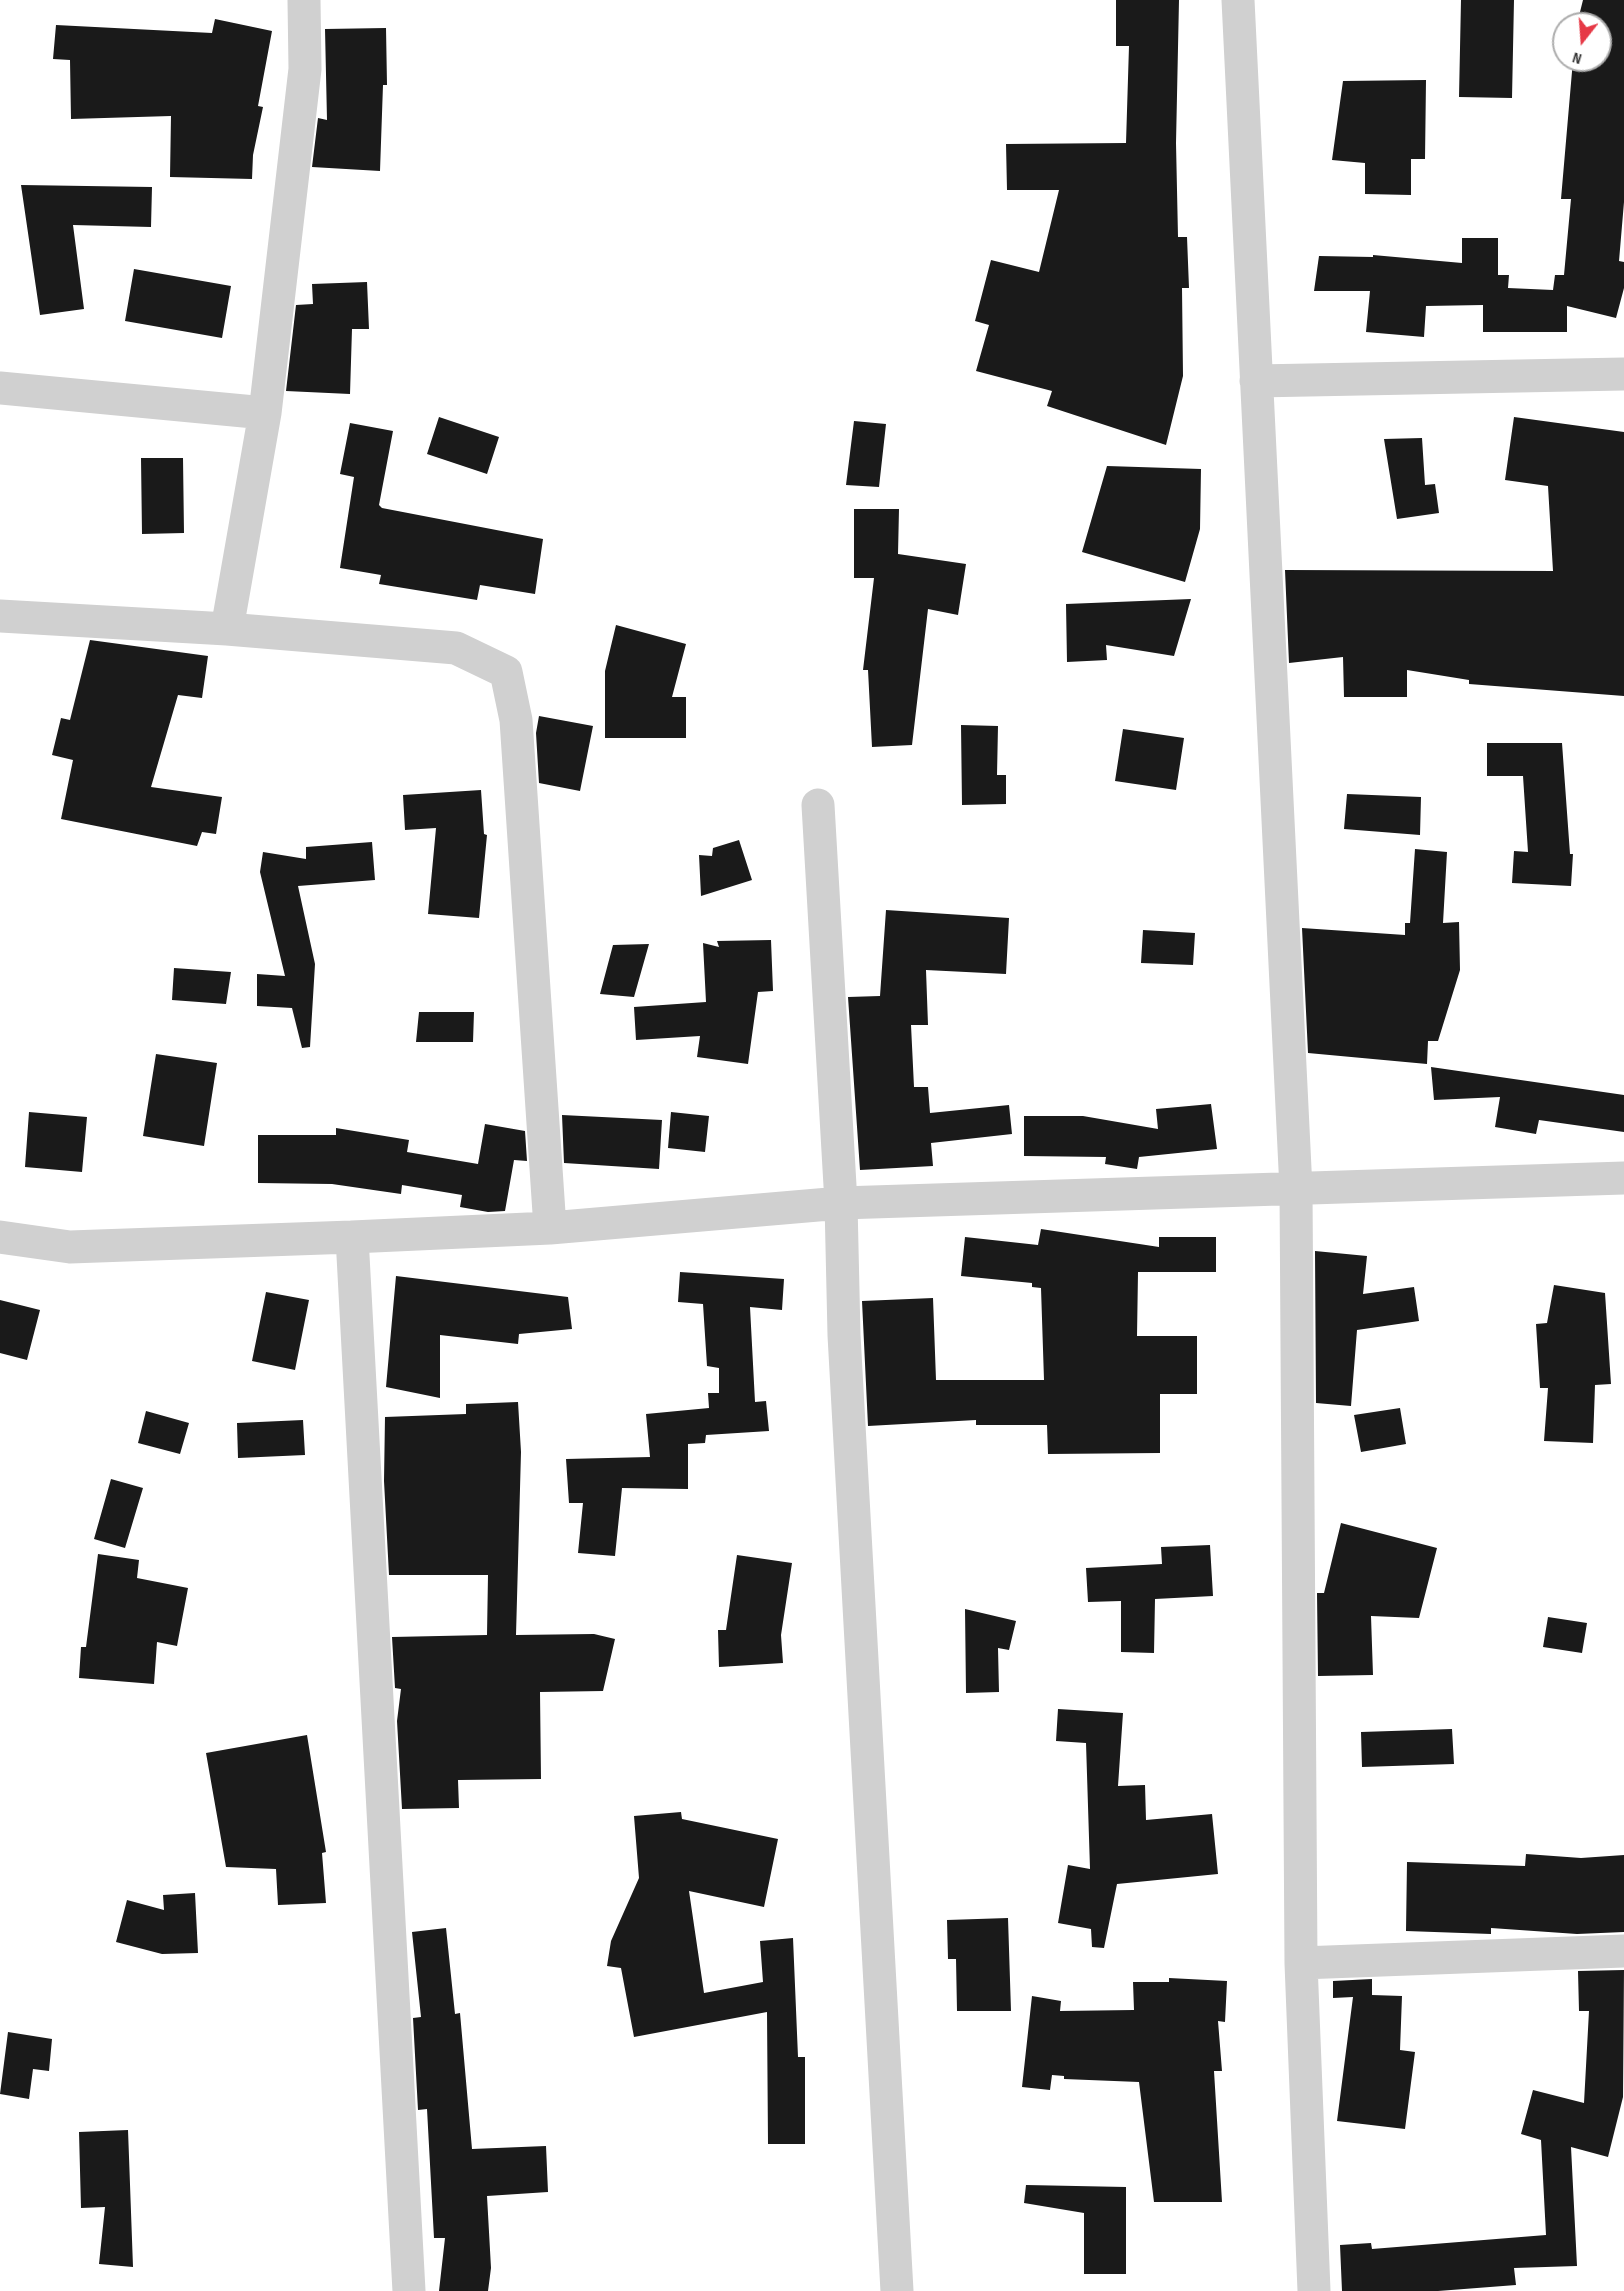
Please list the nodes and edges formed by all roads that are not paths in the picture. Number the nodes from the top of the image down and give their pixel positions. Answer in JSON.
{"nodes":[{"id":1,"x":304,"y":0,"type":"edge"},
{"id":2,"x":1238,"y":0,"type":"edge"},
{"id":3,"x":1624,"y":374,"type":"edge"},
{"id":4,"x":1256,"y":381,"type":"junction"},
{"id":5,"x":0,"y":388,"type":"edge"},
{"id":6,"x":265,"y":413,"type":"junction"},
{"id":7,"x":0,"y":616,"type":"edge"},
{"id":8,"x":227,"y":629,"type":"junction"},
{"id":9,"x":818,"y":805,"type":"dead end"},
{"id":10,"x":1624,"y":1178,"type":"edge"},
{"id":11,"x":1296,"y":1189,"type":"junction"},
{"id":12,"x":841,"y":1203,"type":"junction"},
{"id":13,"x":550,"y":1228,"type":"junction"},
{"id":14,"x":0,"y":1237,"type":"edge"},
{"id":15,"x":352,"y":1237,"type":"junction"},
{"id":16,"x":1624,"y":1952,"type":"edge"},
{"id":17,"x":1301,"y":1964,"type":"junction"},
{"id":18,"x":409,"y":2291,"type":"edge"},
{"id":19,"x":897,"y":2291,"type":"edge"},
{"id":20,"x":1314,"y":2291,"type":"edge"}],
"edges":[{"from":1,"to":6,"type":"street"},
{"from":2,"to":4,"type":"street"},
{"from":3,"to":4,"type":"street"},
{"from":4,"to":11,"type":"street"},
{"from":5,"to":6,"type":"street"},
{"from":6,"to":8,"type":"street"},
{"from":7,"to":8,"type":"street"},
{"from":8,"to":13,"type":"street"},
{"from":9,"to":12,"type":"street"},
{"from":10,"to":11,"type":"street"},
{"from":11,"to":12,"type":"street"},
{"from":11,"to":17,"type":"street"},
{"from":12,"to":13,"type":"street"},
{"from":12,"to":19,"type":"street"},
{"from":13,"to":15,"type":"street"},
{"from":14,"to":15,"type":"street"},
{"from":15,"to":18,"type":"street"},
{"from":16,"to":17,"type":"street"},
{"from":17,"to":20,"type":"street"}]}
